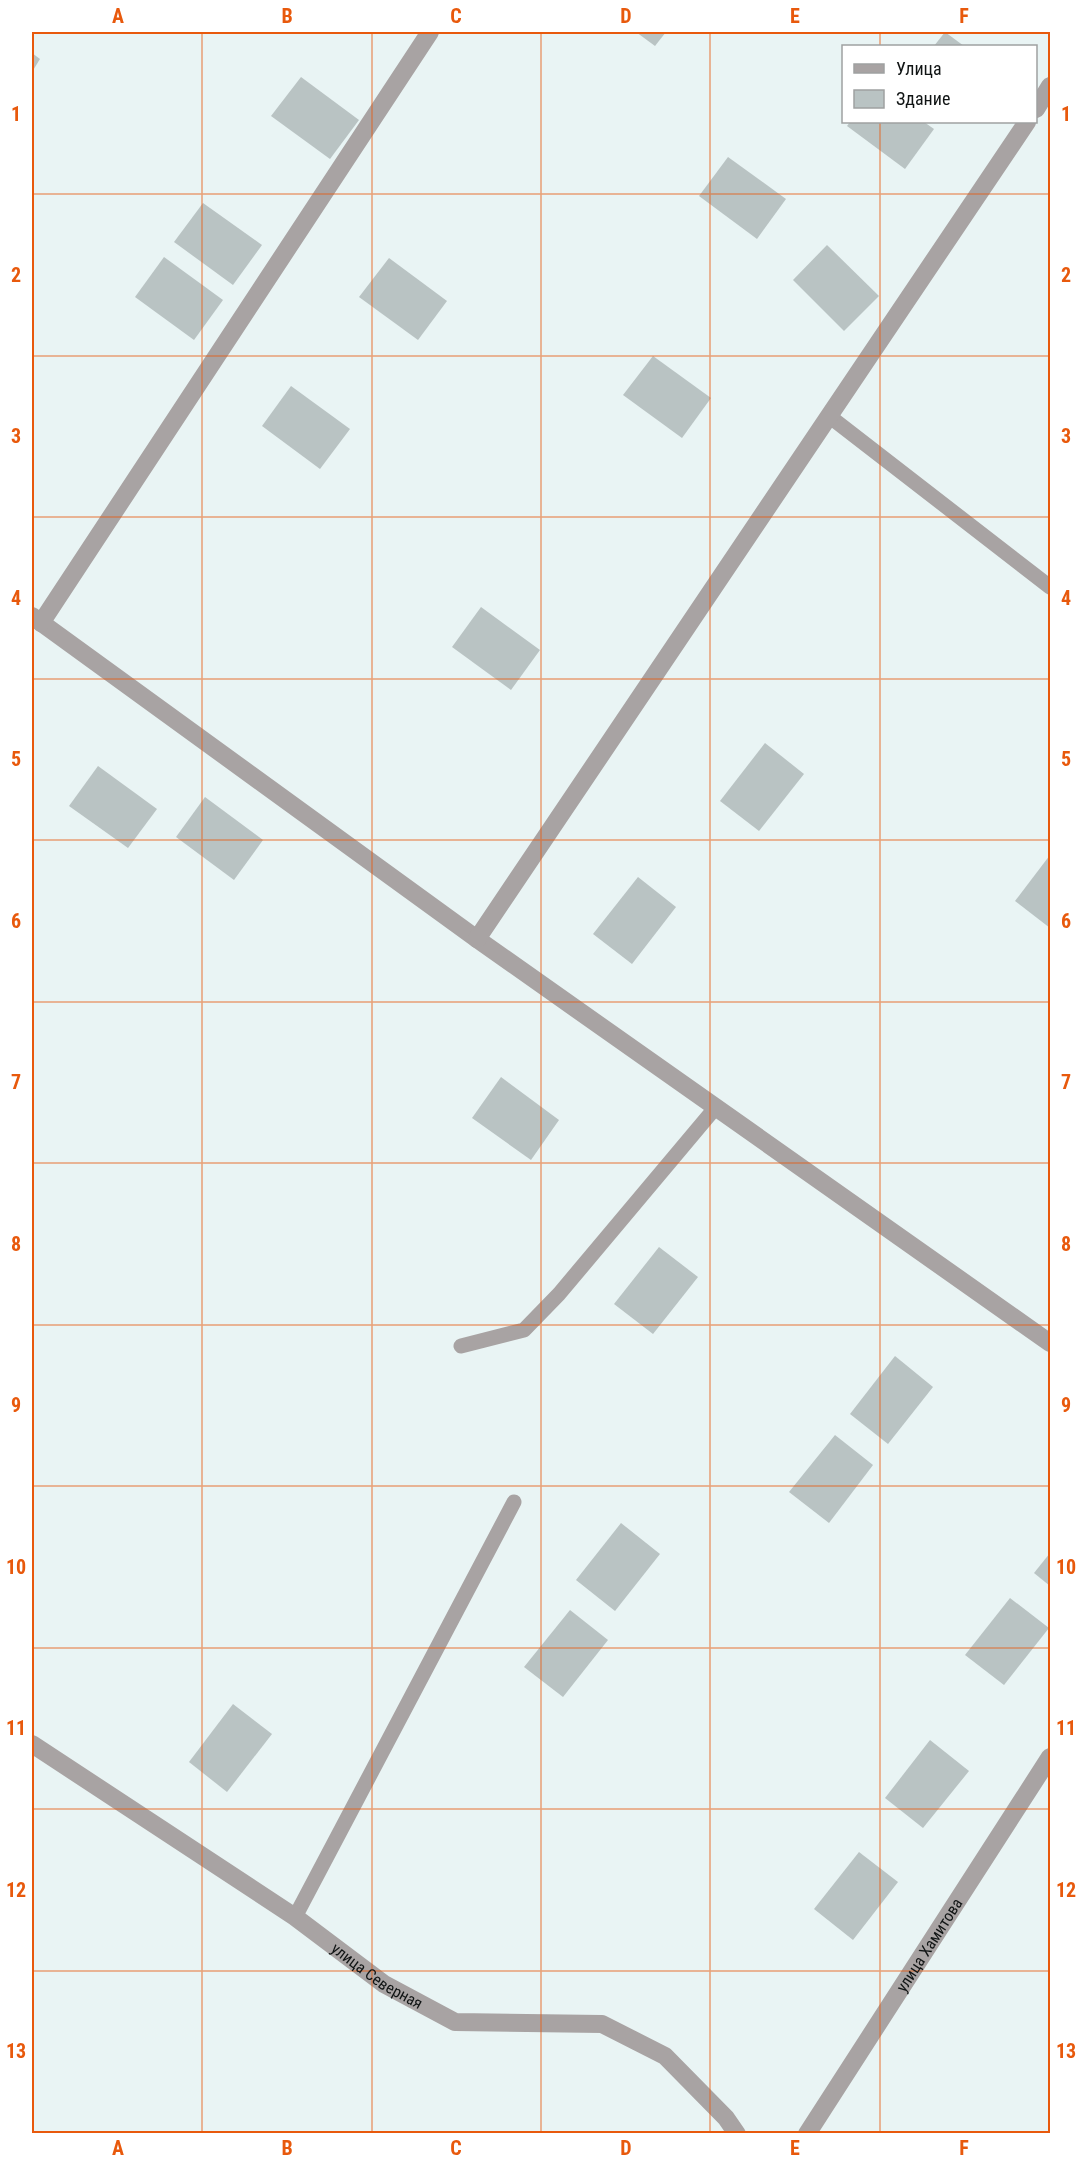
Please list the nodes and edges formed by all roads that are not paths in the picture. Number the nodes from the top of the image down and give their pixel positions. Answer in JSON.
{"nodes":[{"id":1,"x":430,"y":32,"type":"edge"},
{"id":2,"x":1050,"y":86,"type":"edge"},
{"id":3,"x":1037,"y":106,"type":"edge"},
{"id":4,"x":1026,"y":123,"type":"edge"},
{"id":5,"x":830,"y":416,"type":"junction"},
{"id":6,"x":1050,"y":586,"type":"edge"},
{"id":7,"x":36,"y":620,"type":"edge"},
{"id":8,"x":477,"y":939,"type":"junction"},
{"id":9,"x":716,"y":1107,"type":"junction"},
{"id":10,"x":1050,"y":1343,"type":"edge"},
{"id":11,"x":461,"y":1346,"type":"dead end"},
{"id":12,"x":513,"y":1502,"type":"dead end"},
{"id":13,"x":32,"y":1744,"type":"edge"},
{"id":14,"x":1050,"y":1757,"type":"edge"},
{"id":15,"x":295,"y":1917,"type":"junction"},
{"id":16,"x":736,"y":2133,"type":"edge"},
{"id":17,"x":807,"y":2133,"type":"edge"}],
"edges":[{"from":1,"to":7,"type":"street"},
{"from":2,"to":3,"type":"street"},
{"from":4,"to":5,"type":"street"},
{"from":5,"to":6,"type":"lane"},
{"from":5,"to":8,"type":"street"},
{"from":7,"to":8,"type":"street"},
{"from":8,"to":9,"type":"street"},
{"from":9,"to":10,"type":"street"},
{"from":9,"to":11,"type":"lane"},
{"from":12,"to":15,"type":"lane"},
{"from":13,"to":15,"type":"street","name":"улица Северная"},
{"from":14,"to":17,"type":"street","name":"улица Хамитова"},
{"from":15,"to":16,"type":"street","name":"улица Северная"}]}
